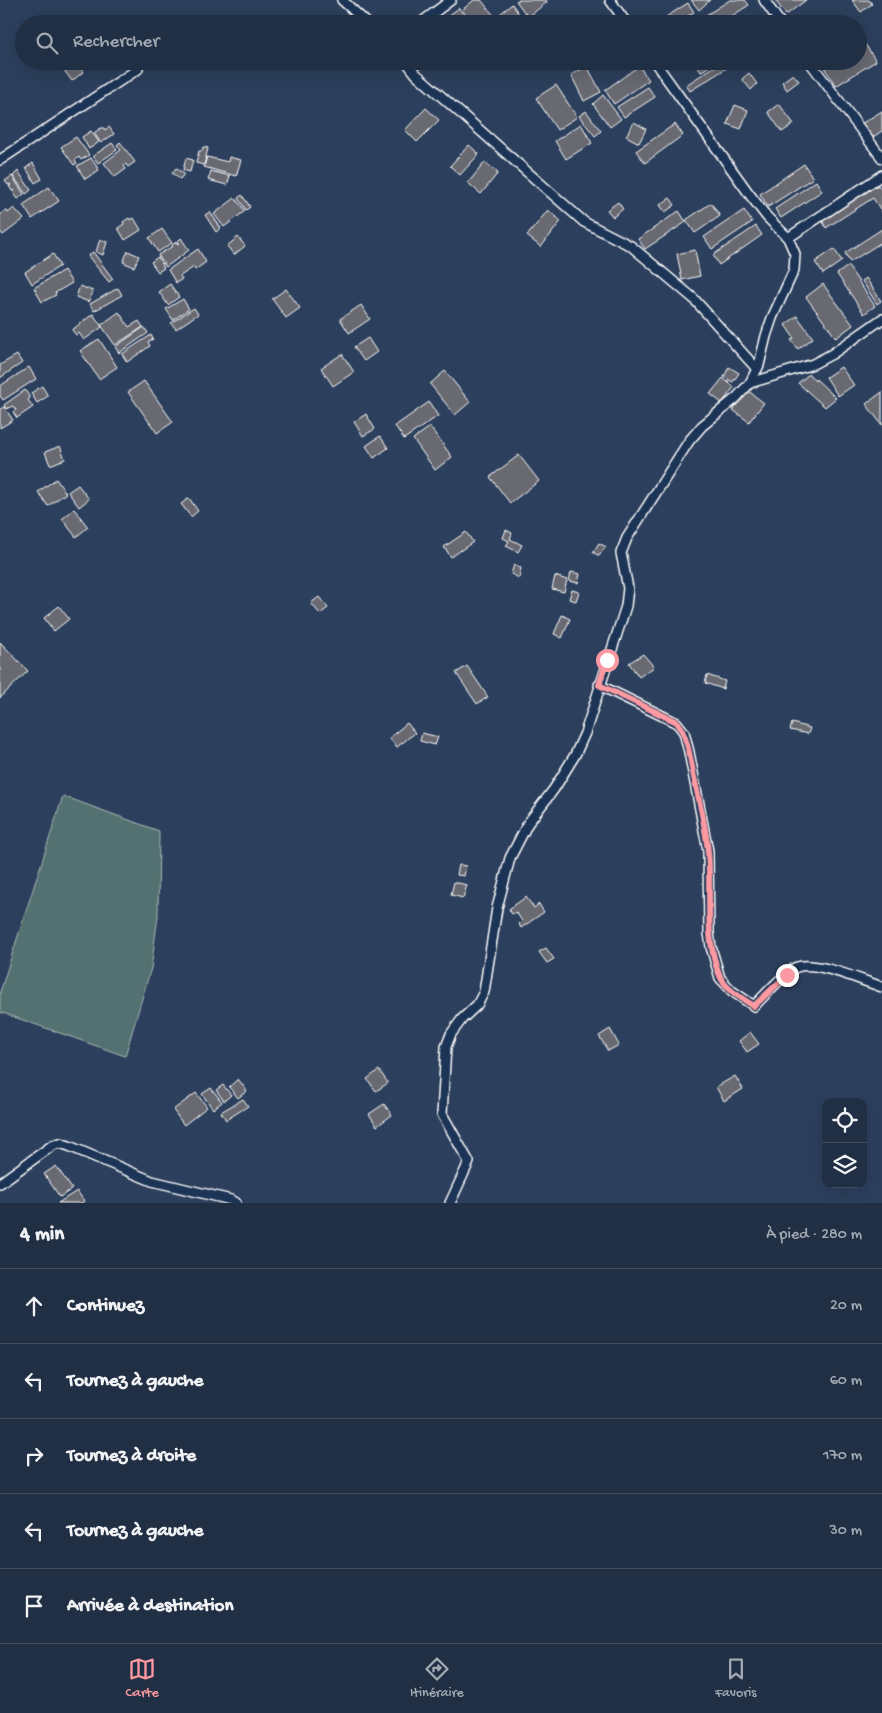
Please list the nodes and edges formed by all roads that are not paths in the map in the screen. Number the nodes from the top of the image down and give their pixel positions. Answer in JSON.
{"nodes":[{"id":1,"x":342,"y":0,"type":"edge"},
{"id":2,"x":451,"y":0,"type":"edge"},
{"id":3,"x":610,"y":0,"type":"edge"},
{"id":4,"x":764,"y":0,"type":"edge"},
{"id":5,"x":358,"y":15,"type":"edge"},
{"id":6,"x":431,"y":15,"type":"edge"},
{"id":7,"x":621,"y":15,"type":"edge"},
{"id":8,"x":775,"y":15,"type":"edge"},
{"id":9,"x":136,"y":70,"type":"edge"},
{"id":10,"x":413,"y":70,"type":"edge"},
{"id":11,"x":660,"y":70,"type":"edge"},
{"id":12,"x":816,"y":70,"type":"edge"},
{"id":13,"x":882,"y":158,"type":"edge"},
{"id":14,"x":0,"y":160,"type":"edge"},
{"id":15,"x":882,"y":175,"type":"edge"},
{"id":16,"x":788,"y":238,"type":"junction"},
{"id":17,"x":882,"y":319,"type":"edge"},
{"id":18,"x":757,"y":369,"type":"junction"},
{"id":19,"x":750,"y":383,"type":"junction"},
{"id":20,"x":599,"y":685,"type":"junction"},
{"id":21,"x":882,"y":987,"type":"edge"},
{"id":22,"x":0,"y":1184,"type":"edge"},
{"id":23,"x":236,"y":1203,"type":"edge"},
{"id":24,"x":450,"y":1203,"type":"edge"}],
"edges":[{"from":1,"to":5,"type":"street"},
{"from":2,"to":6,"type":"street"},
{"from":3,"to":7,"type":"street"},
{"from":4,"to":8,"type":"street"},
{"from":9,"to":14,"type":"street"},
{"from":10,"to":18,"type":"street"},
{"from":11,"to":16,"type":"street"},
{"from":12,"to":13,"type":"street"},
{"from":15,"to":16,"type":"street"},
{"from":16,"to":18,"type":"street"},
{"from":17,"to":19,"type":"street"},
{"from":18,"to":19,"type":"street"},
{"from":19,"to":20,"type":"street"},
{"from":20,"to":21,"type":"street"},
{"from":20,"to":24,"type":"street"},
{"from":22,"to":23,"type":"street"}]}
